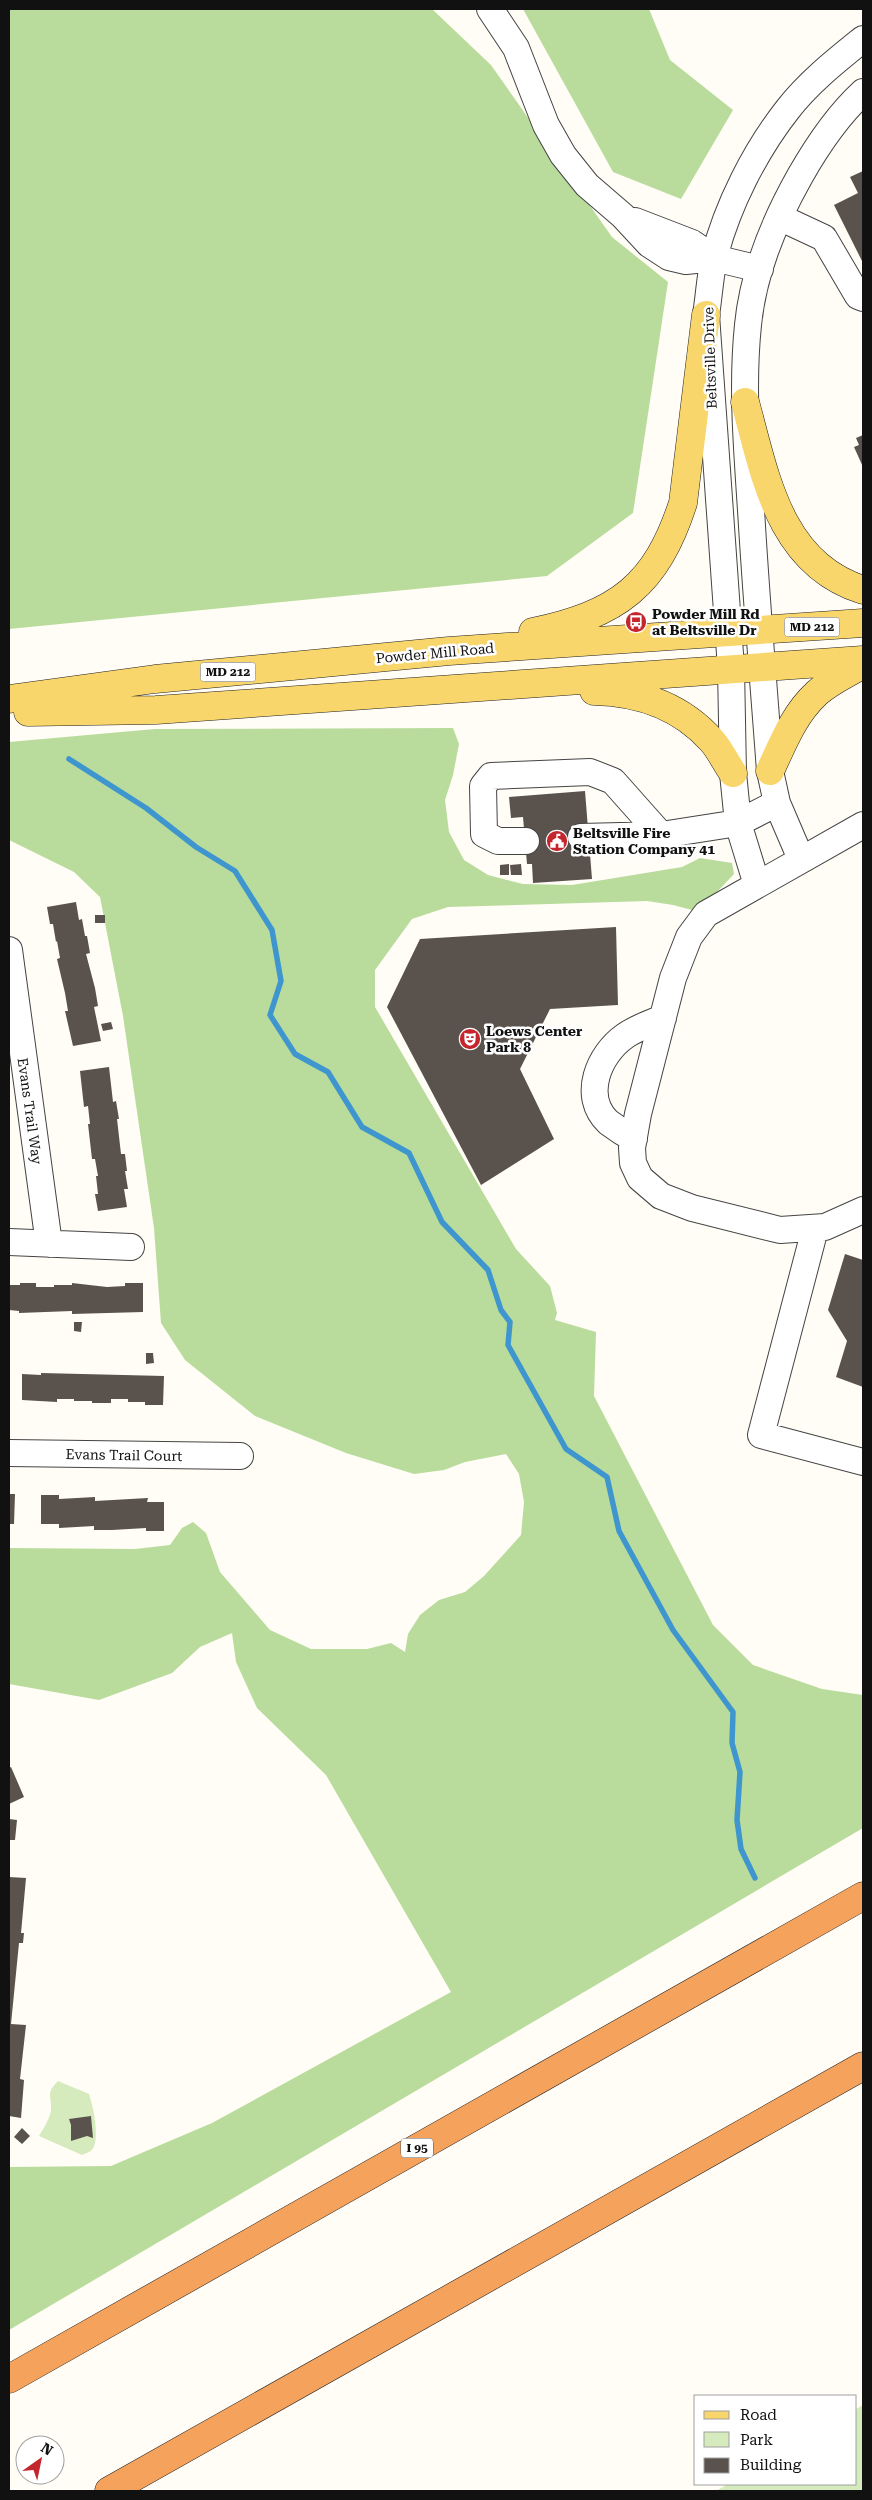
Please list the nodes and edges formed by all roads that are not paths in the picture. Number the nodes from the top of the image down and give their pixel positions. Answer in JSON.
{"nodes":[{"id":1,"x":491,"y":14,"type":"edge"},
{"id":2,"x":863,"y":39,"type":"edge"},
{"id":3,"x":863,"y":92,"type":"edge"},
{"id":4,"x":779,"y":217,"type":"junction"},
{"id":5,"x":714,"y":258,"type":"junction"},
{"id":6,"x":760,"y":270,"type":"junction"},
{"id":7,"x":863,"y":298,"type":"edge"},
{"id":8,"x":706,"y":315,"type":"junction"},
{"id":9,"x":745,"y":402,"type":"junction"},
{"id":10,"x":863,"y":590,"type":"edge"},
{"id":11,"x":863,"y":623,"type":"edge"},
{"id":12,"x":760,"y":631,"type":"junction"},
{"id":13,"x":729,"y":632,"type":"junction"},
{"id":14,"x":449,"y":651,"type":"junction"},
{"id":15,"x":863,"y":660,"type":"edge"},
{"id":16,"x":863,"y":664,"type":"edge"},
{"id":17,"x":762,"y":665,"type":"junction"},
{"id":18,"x":731,"y":668,"type":"junction"},
{"id":19,"x":450,"y":688,"type":"junction"},
{"id":20,"x":9,"y":699,"type":"edge"},
{"id":21,"x":9,"y":712,"type":"edge"},
{"id":22,"x":770,"y":771,"type":"junction"},
{"id":23,"x":733,"y":773,"type":"junction"},
{"id":24,"x":777,"y":803,"type":"junction"},
{"id":25,"x":738,"y":823,"type":"junction"},
{"id":26,"x":863,"y":825,"type":"edge"},
{"id":27,"x":661,"y":835,"type":"junction"},
{"id":28,"x":581,"y":838,"type":"dead end"},
{"id":29,"x":526,"y":840,"type":"dead end"},
{"id":30,"x":801,"y":860,"type":"junction"},
{"id":31,"x":757,"y":884,"type":"junction"},
{"id":32,"x":9,"y":950,"type":"edge"},
{"id":33,"x":663,"y":1018,"type":"junction"},
{"id":34,"x":634,"y":1139,"type":"junction"},
{"id":35,"x":863,"y":1210,"type":"edge"},
{"id":36,"x":815,"y":1229,"type":"junction"},
{"id":37,"x":9,"y":1242,"type":"edge"},
{"id":38,"x":48,"y":1244,"type":"junction"},
{"id":39,"x":131,"y":1247,"type":"dead end"},
{"id":40,"x":9,"y":1454,"type":"edge"},
{"id":41,"x":240,"y":1456,"type":"dead end"},
{"id":42,"x":863,"y":1462,"type":"edge"},
{"id":43,"x":863,"y":1894,"type":"edge"},
{"id":44,"x":863,"y":2066,"type":"edge"},
{"id":45,"x":9,"y":2378,"type":"edge"},
{"id":46,"x":109,"y":2491,"type":"edge"}],
"edges":[{"from":1,"to":5,"type":"street"},
{"from":2,"to":5,"type":"street","name":"Beltsville Drive"},
{"from":3,"to":4,"type":"street"},
{"from":4,"to":6,"type":"street"},
{"from":4,"to":7,"type":"street"},
{"from":5,"to":6,"type":"street"},
{"from":5,"to":8,"type":"street","name":"Beltsville Drive"},
{"from":6,"to":9,"type":"street"},
{"from":8,"to":13,"type":"street","name":"Beltsville Drive"},
{"from":8,"to":14,"type":"main road"},
{"from":9,"to":10,"type":"main road"},
{"from":9,"to":12,"type":"street"},
{"from":11,"to":12,"type":"main road","name":"Powder Mill Road","number":"MD 212"},
{"from":12,"to":13,"type":"main road","name":"Powder Mill Road","number":"MD 212"},
{"from":12,"to":17,"type":"street"},
{"from":13,"to":14,"type":"main road","name":"Powder Mill Road","number":"MD 212"},
{"from":13,"to":18,"type":"street","name":"Beltsville Drive"},
{"from":14,"to":20,"type":"main road","name":"Powder Mill Road","number":"MD 212"},
{"from":15,"to":17,"type":"main road"},
{"from":16,"to":22,"type":"main road"},
{"from":17,"to":18,"type":"main road"},
{"from":17,"to":22,"type":"street"},
{"from":18,"to":19,"type":"main road"},
{"from":18,"to":23,"type":"street","name":"Beltsville Drive"},
{"from":19,"to":21,"type":"main road"},
{"from":19,"to":23,"type":"main road"},
{"from":22,"to":24,"type":"street"},
{"from":23,"to":25,"type":"street","name":"Beltsville Drive"},
{"from":24,"to":25,"type":"street"},
{"from":24,"to":30,"type":"street"},
{"from":25,"to":27,"type":"street"},
{"from":25,"to":31,"type":"street","name":"Beltsville Drive"},
{"from":26,"to":30,"type":"street"},
{"from":27,"to":28,"type":"street"},
{"from":27,"to":29,"type":"street"},
{"from":30,"to":31,"type":"street"},
{"from":31,"to":33,"type":"street"},
{"from":32,"to":38,"type":"street","name":"Evans Trail Way"},
{"from":33,"to":34,"type":"street"},
{"from":33,"to":34,"type":"street"},
{"from":34,"to":36,"type":"street"},
{"from":35,"to":36,"type":"street"},
{"from":36,"to":42,"type":"street"},
{"from":37,"to":38,"type":"street"},
{"from":38,"to":39,"type":"street"},
{"from":40,"to":41,"type":"street","name":"Evans Trail Court"},
{"from":43,"to":45,"type":"highway","number":"I 95"},
{"from":44,"to":46,"type":"highway"}]}
